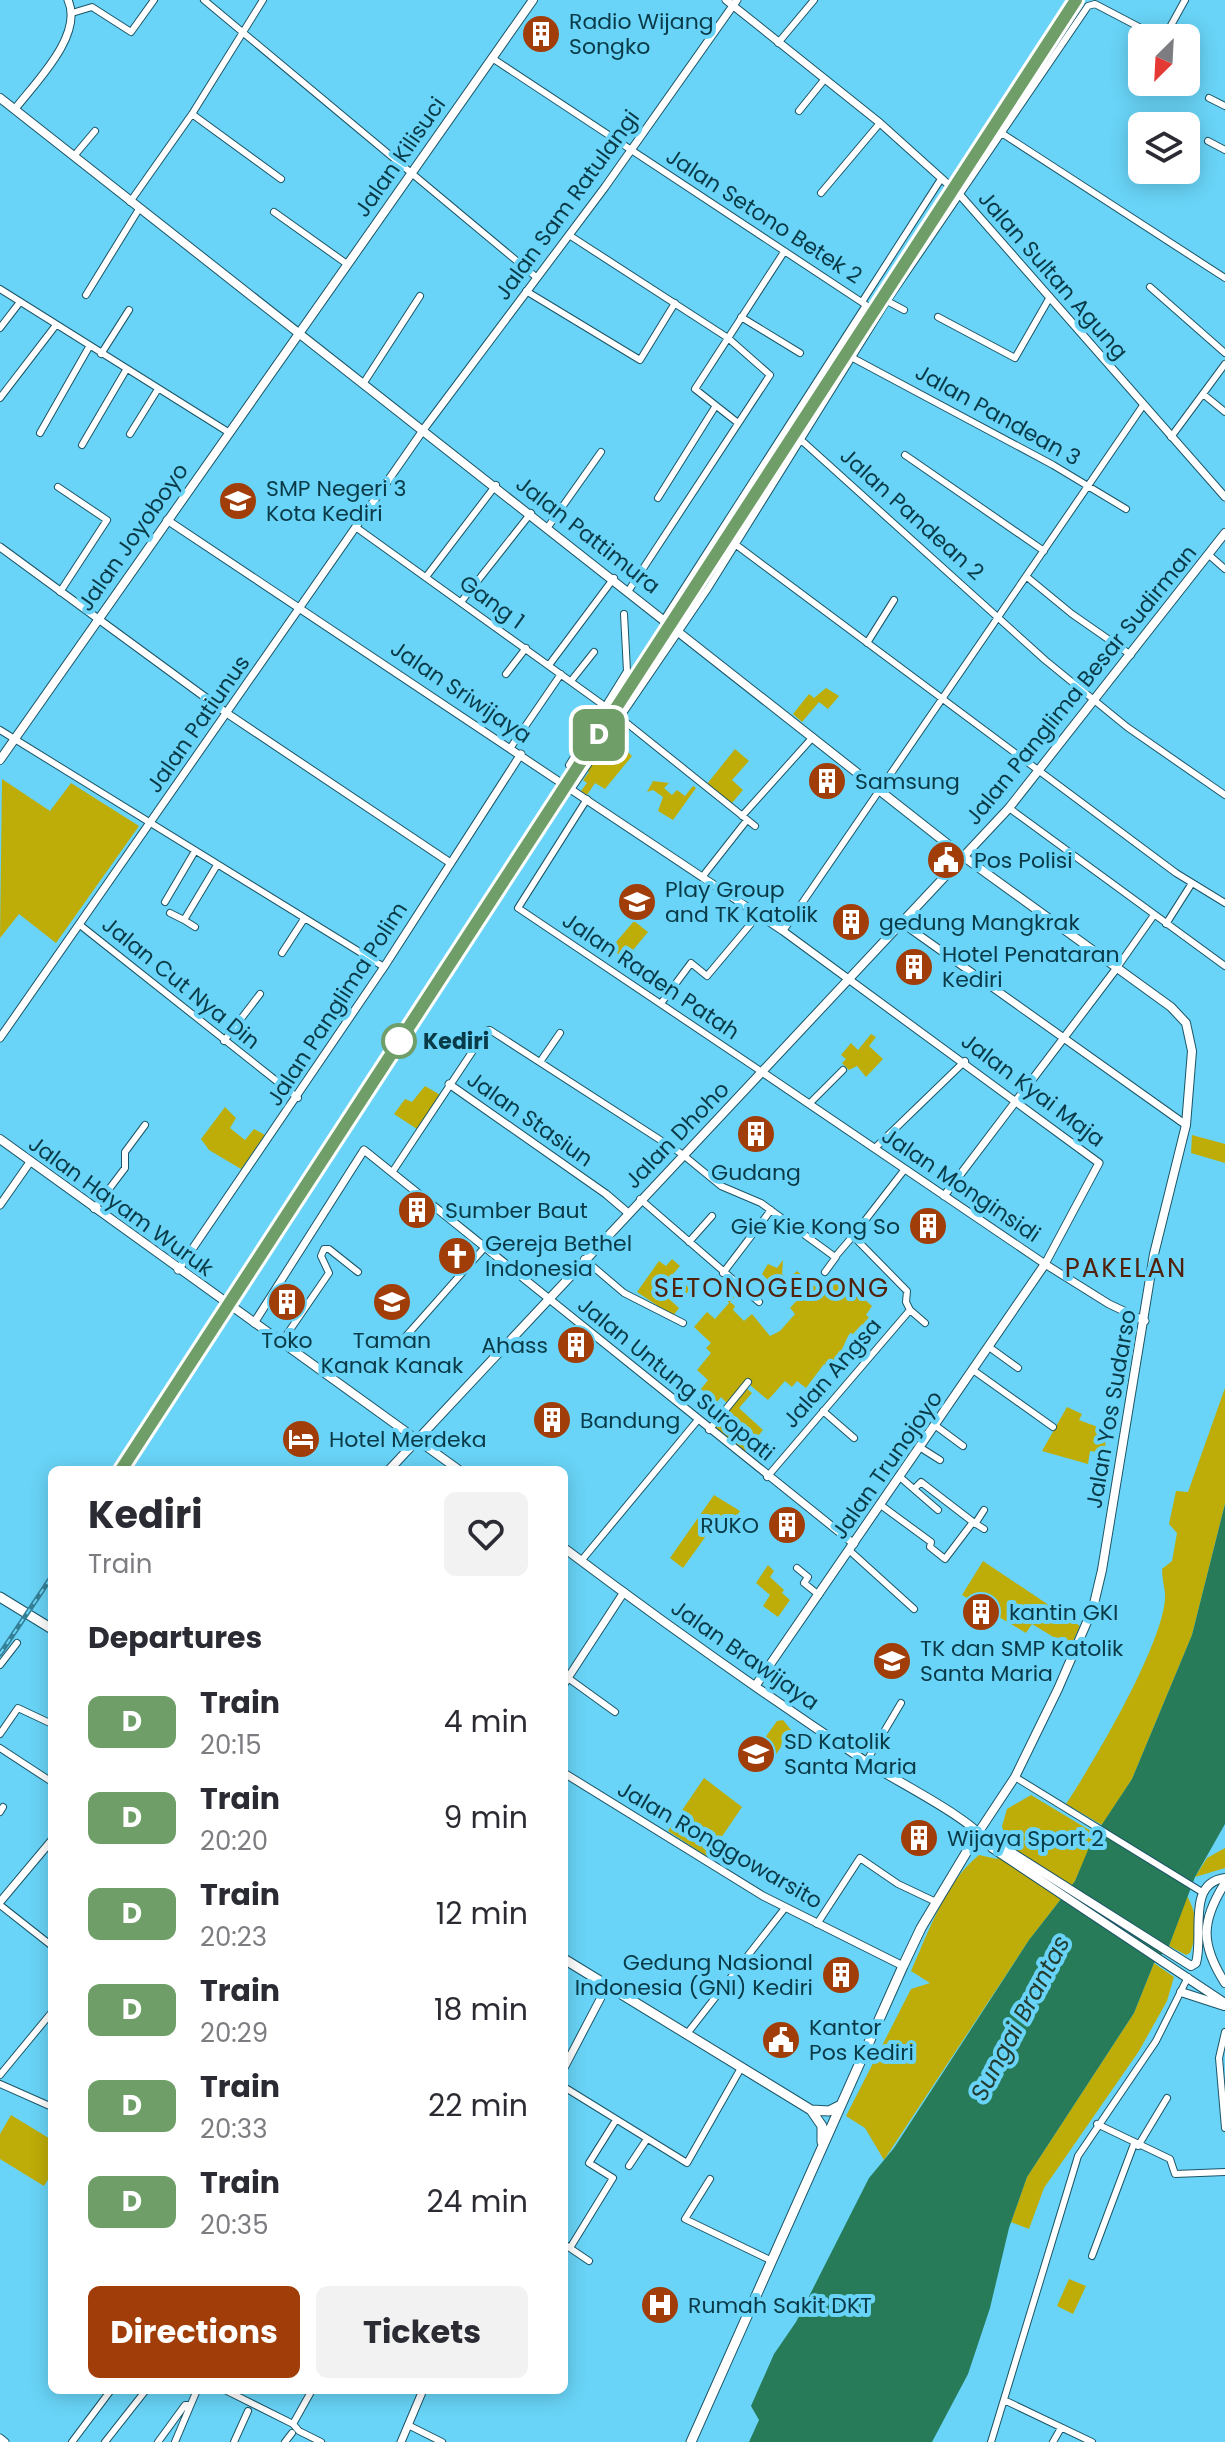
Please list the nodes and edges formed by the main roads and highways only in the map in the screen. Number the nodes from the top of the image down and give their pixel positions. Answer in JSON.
{"nodes":[{"id":1,"x":533,"y":0,"type":"edge"},
{"id":2,"x":0,"y":98,"type":"edge"},
{"id":3,"x":298,"y":335,"type":"junction"},
{"id":4,"x":1225,"y":533,"type":"edge"},
{"id":5,"x":0,"y":760,"type":"edge"},
{"id":6,"x":964,"y":857,"type":"junction"},
{"id":7,"x":0,"y":1139,"type":"edge"},
{"id":8,"x":1045,"y":1264,"type":"road end"},
{"id":9,"x":417,"y":1440,"type":"junction"},
{"id":10,"x":393,"y":1466,"type":"edge"},
{"id":11,"x":453,"y":1466,"type":"edge"},
{"id":12,"x":568,"y":1551,"type":"edge"},
{"id":13,"x":1,"y":1599,"type":"edge"},
{"id":14,"x":48,"y":1627,"type":"edge"},
{"id":15,"x":756,"y":1685,"type":"junction"},
{"id":16,"x":978,"y":1833,"type":"junction"},
{"id":17,"x":1225,"y":1880,"type":"edge"},
{"id":18,"x":568,"y":1962,"type":"edge"},
{"id":19,"x":1178,"y":1965,"type":"junction"},
{"id":20,"x":1225,"y":1983,"type":"edge"},
{"id":21,"x":1181,"y":1992,"type":"road end"},
{"id":22,"x":1225,"y":2005,"type":"edge"},
{"id":23,"x":844,"y":2103,"type":"junction"},
{"id":24,"x":811,"y":2110,"type":"junction"},
{"id":25,"x":821,"y":2148,"type":"junction"},
{"id":26,"x":691,"y":2442,"type":"edge"}],
"edges":[{"from":1,"to":3,"type":"main road","name":"Jalan Kilisuci"},
{"from":2,"to":3,"type":"main road","name":"Jalan Pattimura"},
{"from":3,"to":5,"type":"main road","name":"Jalan Joyoboyo"},
{"from":3,"to":6,"type":"main road","name":"Jalan Pattimura"},
{"from":4,"to":6,"type":"main road","name":"Jalan Panglima Besar Sudirman"},
{"from":6,"to":9,"type":"main road","name":"Jalan Dhoho"},
{"from":6,"to":16,"type":"main road","name":"Jalan Yos Sudarso"},
{"from":7,"to":9,"type":"main road","name":"Jalan Hayam Wuruk"},
{"from":8,"to":15,"type":"main road","name":"Jalan Trunojoyo"},
{"from":9,"to":10,"type":"main road","name":"Jalan Dhoho"},
{"from":9,"to":11,"type":"main road"},
{"from":12,"to":15,"type":"main road","name":"Jalan Brawijaya"},
{"from":13,"to":14,"type":"main road"},
{"from":15,"to":16,"type":"main road","name":"Jalan Brawijaya"},
{"from":16,"to":19,"type":"main road","name":"Jalan Brawijaya"},
{"from":16,"to":23,"type":"main road"},
{"from":17,"to":19,"type":"main road"},
{"from":17,"to":20,"type":"main road"},
{"from":18,"to":24,"type":"main road"},
{"from":19,"to":22,"type":"main road","name":"Jalan Brawijaya"},
{"from":21,"to":22,"type":"main road"},
{"from":23,"to":24,"type":"main road"},
{"from":23,"to":25,"type":"main road"},
{"from":24,"to":25,"type":"main road"},
{"from":25,"to":26,"type":"main road"}]}
